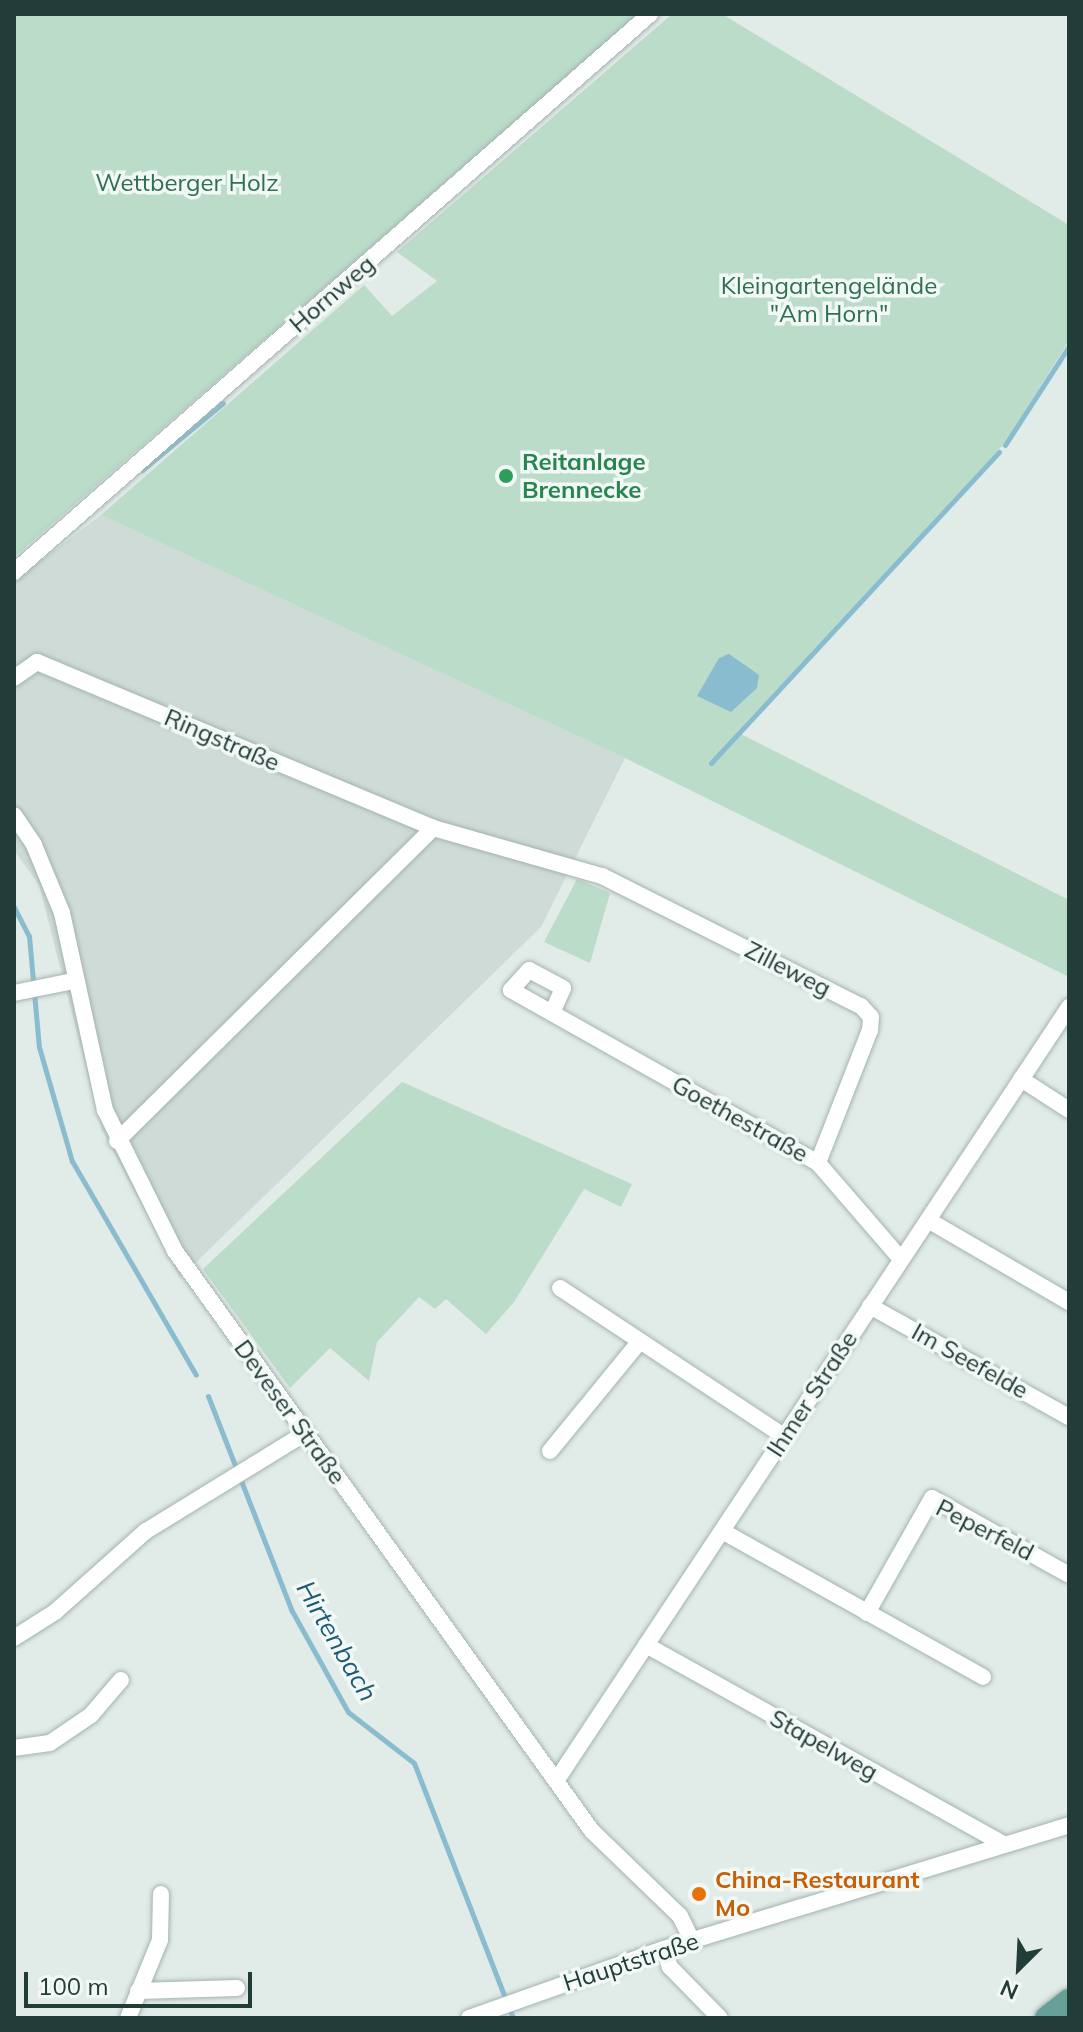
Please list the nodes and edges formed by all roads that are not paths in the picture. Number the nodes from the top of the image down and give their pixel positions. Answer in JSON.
{"nodes":[{"id":1,"x":650,"y":14,"type":"edge"},
{"id":2,"x":14,"y":572,"type":"edge"},
{"id":3,"x":14,"y":678,"type":"edge"},
{"id":4,"x":14,"y":815,"type":"edge"},
{"id":5,"x":433,"y":828,"type":"junction"},
{"id":6,"x":560,"y":863,"type":"joint"},
{"id":7,"x":73,"y":981,"type":"junction"},
{"id":8,"x":20,"y":990,"type":"edge"},
{"id":9,"x":1069,"y":1007,"type":"edge"},
{"id":10,"x":552,"y":1013,"type":"dead end"},
{"id":11,"x":1021,"y":1079,"type":"junction"},
{"id":12,"x":1069,"y":1110,"type":"edge"},
{"id":13,"x":117,"y":1141,"type":"junction"},
{"id":14,"x":818,"y":1163,"type":"junction"},
{"id":15,"x":928,"y":1220,"type":"junction"},
{"id":16,"x":901,"y":1259,"type":"junction"},
{"id":17,"x":560,"y":1288,"type":"dead end"},
{"id":18,"x":1069,"y":1302,"type":"edge"},
{"id":19,"x":870,"y":1306,"type":"junction"},
{"id":20,"x":640,"y":1341,"type":"junction"},
{"id":21,"x":1069,"y":1417,"type":"edge"},
{"id":22,"x":305,"y":1433,"type":"junction"},
{"id":23,"x":784,"y":1436,"type":"junction"},
{"id":24,"x":550,"y":1451,"type":"dead end"},
{"id":25,"x":722,"y":1531,"type":"junction"},
{"id":26,"x":1069,"y":1575,"type":"edge"},
{"id":27,"x":867,"y":1613,"type":"junction"},
{"id":28,"x":14,"y":1638,"type":"edge"},
{"id":29,"x":646,"y":1645,"type":"junction"},
{"id":30,"x":983,"y":1677,"type":"dead end"},
{"id":31,"x":121,"y":1680,"type":"dead end"},
{"id":32,"x":14,"y":1748,"type":"edge"},
{"id":33,"x":556,"y":1781,"type":"junction"},
{"id":34,"x":1069,"y":1825,"type":"edge"},
{"id":35,"x":1003,"y":1844,"type":"junction"},
{"id":36,"x":161,"y":1894,"type":"dead end"},
{"id":37,"x":692,"y":1941,"type":"junction"},
{"id":38,"x":664,"y":1949,"type":"junction"},
{"id":39,"x":237,"y":1988,"type":"dead end"},
{"id":40,"x":138,"y":1991,"type":"junction"},
{"id":41,"x":1069,"y":2001,"type":"edge"},
{"id":42,"x":128,"y":2018,"type":"edge"},
{"id":43,"x":469,"y":2018,"type":"edge"},
{"id":44,"x":720,"y":2018,"type":"edge"},
{"id":45,"x":1047,"y":2018,"type":"edge"}],
"edges":[{"from":1,"to":2,"type":"street","name":"Hornweg"},
{"from":3,"to":5,"type":"street","name":"Ringstraße"},
{"from":4,"to":7,"type":"street","name":"Deveser Straße"},
{"from":5,"to":6,"type":"street","name":"Ringstraße"},
{"from":5,"to":13,"type":"street"},
{"from":6,"to":14,"type":"street","name":"Zilleweg"},
{"from":7,"to":8,"type":"street"},
{"from":7,"to":13,"type":"street","name":"Deveser Straße"},
{"from":9,"to":11,"type":"street","name":"Ihmer Straße"},
{"from":10,"to":14,"type":"street","name":"Goethestraße"},
{"from":11,"to":12,"type":"street"},
{"from":11,"to":15,"type":"street","name":"Ihmer Straße"},
{"from":13,"to":22,"type":"street","name":"Deveser Straße"},
{"from":14,"to":16,"type":"street","name":"Goethestraße"},
{"from":15,"to":16,"type":"street","name":"Ihmer Straße"},
{"from":15,"to":18,"type":"street"},
{"from":16,"to":19,"type":"street","name":"Ihmer Straße"},
{"from":17,"to":20,"type":"street"},
{"from":19,"to":21,"type":"street","name":"Im Seefelde"},
{"from":19,"to":23,"type":"street","name":"Ihmer Straße"},
{"from":20,"to":23,"type":"street"},
{"from":20,"to":24,"type":"street"},
{"from":22,"to":28,"type":"street"},
{"from":22,"to":33,"type":"street","name":"Deveser Straße"},
{"from":23,"to":25,"type":"street","name":"Ihmer Straße"},
{"from":25,"to":27,"type":"street"},
{"from":25,"to":29,"type":"street","name":"Ihmer Straße"},
{"from":26,"to":27,"type":"street","name":"Peperfeld"},
{"from":27,"to":30,"type":"street"},
{"from":29,"to":33,"type":"street","name":"Ihmer Straße"},
{"from":29,"to":35,"type":"street","name":"Stapelweg"},
{"from":31,"to":32,"type":"street"},
{"from":33,"to":37,"type":"street","name":"Deveser Straße"},
{"from":34,"to":35,"type":"street","name":"Hauptstraße"},
{"from":35,"to":37,"type":"street","name":"Hauptstraße"},
{"from":36,"to":40,"type":"street"},
{"from":37,"to":38,"type":"street","name":"Hauptstraße"},
{"from":38,"to":43,"type":"street","name":"Hauptstraße"},
{"from":38,"to":44,"type":"street"},
{"from":39,"to":40,"type":"street"},
{"from":40,"to":42,"type":"street"},
{"from":41,"to":45,"type":"main road"}]}
